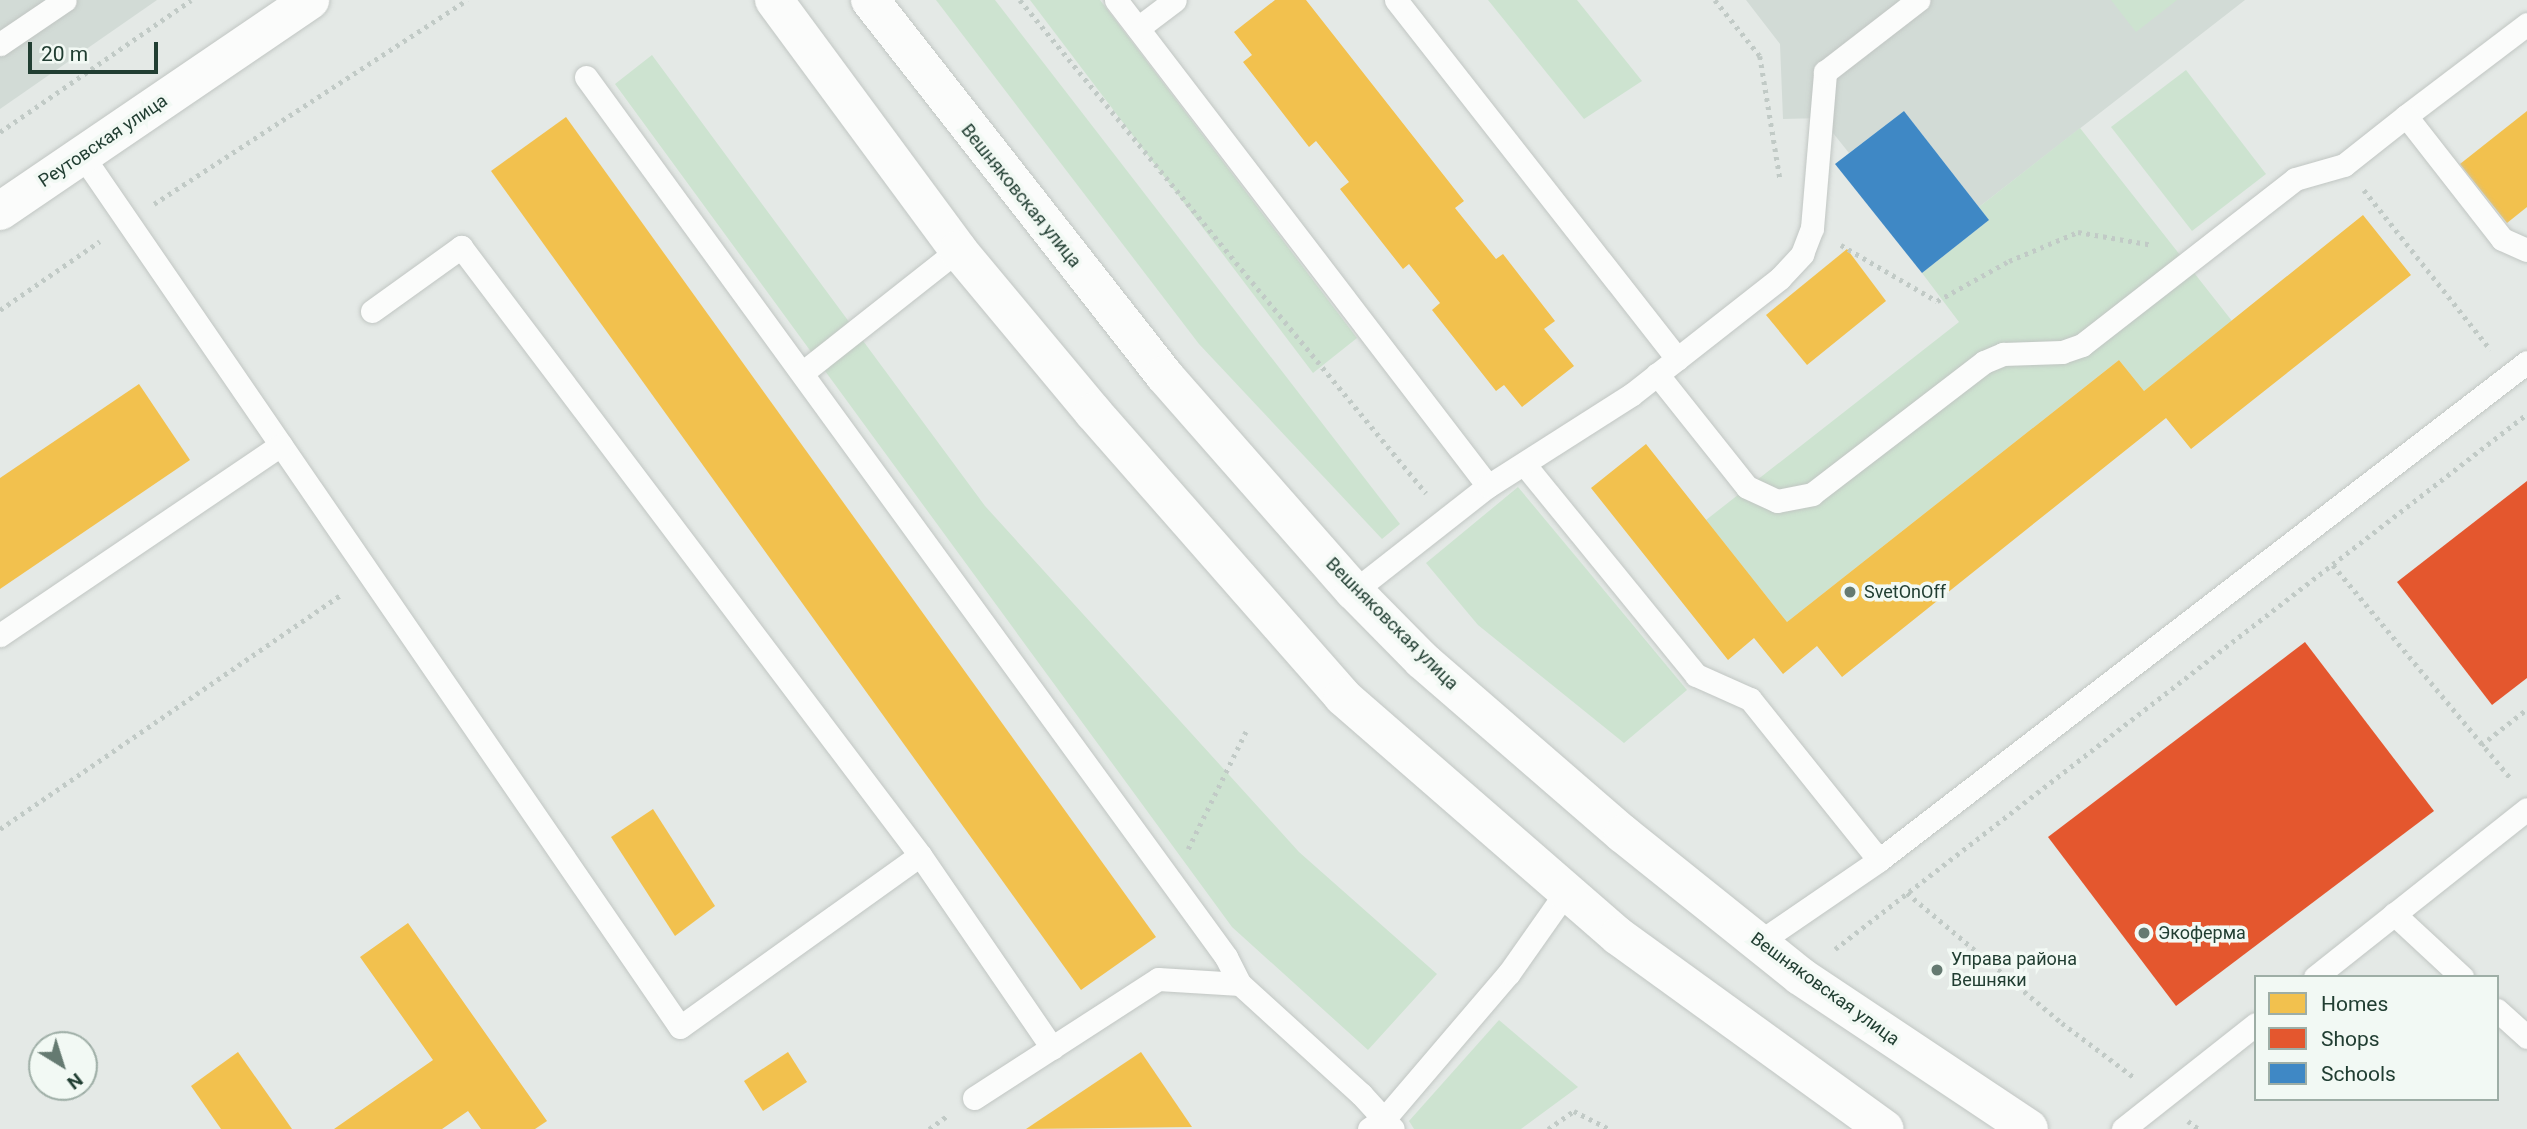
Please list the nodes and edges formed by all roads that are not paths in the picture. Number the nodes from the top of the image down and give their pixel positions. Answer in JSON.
{"nodes":[{"id":1,"x":65,"y":0,"type":"edge"},
{"id":2,"x":774,"y":0,"type":"edge"},
{"id":3,"x":870,"y":0,"type":"edge"},
{"id":4,"x":1116,"y":0,"type":"edge"},
{"id":5,"x":1175,"y":0,"type":"edge"},
{"id":6,"x":1396,"y":0,"type":"edge"},
{"id":7,"x":1919,"y":0,"type":"edge"},
{"id":8,"x":286,"y":6,"type":"edge"},
{"id":9,"x":2527,"y":24,"type":"edge"},
{"id":10,"x":1138,"y":28,"type":"junction"},
{"id":11,"x":0,"y":44,"type":"edge"},
{"id":12,"x":586,"y":78,"type":"dead end"},
{"id":13,"x":2406,"y":116,"type":"junction"},
{"id":14,"x":82,"y":155,"type":"junction"},
{"id":15,"x":0,"y":211,"type":"edge"},
{"id":16,"x":958,"y":250,"type":"junction"},
{"id":17,"x":2527,"y":250,"type":"edge"},
{"id":18,"x":372,"y":311,"type":"dead end"},
{"id":19,"x":1677,"y":359,"type":"junction"},
{"id":20,"x":2519,"y":368,"type":"edge"},
{"id":21,"x":802,"y":373,"type":"junction"},
{"id":22,"x":1657,"y":374,"type":"junction"},
{"id":23,"x":281,"y":445,"type":"junction"},
{"id":24,"x":1524,"y":464,"type":"junction"},
{"id":25,"x":1488,"y":486,"type":"junction"},
{"id":26,"x":1354,"y":591,"type":"junction"},
{"id":27,"x":0,"y":635,"type":"edge"},
{"id":28,"x":2523,"y":799,"type":"edge"},
{"id":29,"x":920,"y":855,"type":"junction"},
{"id":30,"x":1879,"y":860,"type":"junction"},
{"id":31,"x":1566,"y":892,"type":"junction"},
{"id":32,"x":2394,"y":914,"type":"junction"},
{"id":33,"x":1758,"y":943,"type":"junction"},
{"id":34,"x":2318,"y":975,"type":"edge"},
{"id":35,"x":2460,"y":975,"type":"edge"},
{"id":36,"x":1240,"y":984,"type":"junction"},
{"id":37,"x":2499,"y":1012,"type":"edge"},
{"id":38,"x":2254,"y":1026,"type":"edge"},
{"id":39,"x":2527,"y":1037,"type":"edge"},
{"id":40,"x":1052,"y":1048,"type":"junction"},
{"id":41,"x":974,"y":1098,"type":"dead end"},
{"id":42,"x":1382,"y":1125,"type":"edge"},
{"id":43,"x":1885,"y":1129,"type":"edge"},
{"id":44,"x":2029,"y":1129,"type":"edge"},
{"id":45,"x":2123,"y":1129,"type":"edge"}],
"edges":[{"from":1,"to":11,"type":"lane"},
{"from":2,"to":16,"type":"main road"},
{"from":3,"to":26,"type":"main road","name":"Вешняковская улица"},
{"from":4,"to":10,"type":"lane"},
{"from":5,"to":10,"type":"lane"},
{"from":6,"to":19,"type":"lane"},
{"from":7,"to":19,"type":"lane"},
{"from":8,"to":14,"type":"main road","name":"Реутовская улица"},
{"from":9,"to":13,"type":"lane"},
{"from":10,"to":25,"type":"lane"},
{"from":12,"to":21,"type":"lane"},
{"from":13,"to":17,"type":"lane"},
{"from":13,"to":22,"type":"lane"},
{"from":14,"to":15,"type":"main road","name":"Реутовская улица"},
{"from":14,"to":23,"type":"lane"},
{"from":16,"to":21,"type":"lane"},
{"from":16,"to":31,"type":"main road"},
{"from":18,"to":29,"type":"lane"},
{"from":19,"to":22,"type":"lane"},
{"from":20,"to":30,"type":"lane"},
{"from":21,"to":36,"type":"lane"},
{"from":22,"to":24,"type":"lane"},
{"from":23,"to":27,"type":"lane"},
{"from":23,"to":29,"type":"lane"},
{"from":24,"to":25,"type":"lane"},
{"from":24,"to":30,"type":"lane"},
{"from":25,"to":26,"type":"lane"},
{"from":26,"to":33,"type":"main road","name":"Вешняковская улица"},
{"from":28,"to":32,"type":"lane"},
{"from":29,"to":40,"type":"lane"},
{"from":30,"to":33,"type":"lane"},
{"from":31,"to":42,"type":"lane"},
{"from":31,"to":43,"type":"main road"},
{"from":32,"to":34,"type":"lane"},
{"from":32,"to":35,"type":"lane"},
{"from":33,"to":44,"type":"main road","name":"Вешняковская улица"},
{"from":36,"to":40,"type":"lane"},
{"from":36,"to":42,"type":"lane"},
{"from":37,"to":39,"type":"lane"},
{"from":38,"to":45,"type":"lane"},
{"from":40,"to":41,"type":"lane"}]}
